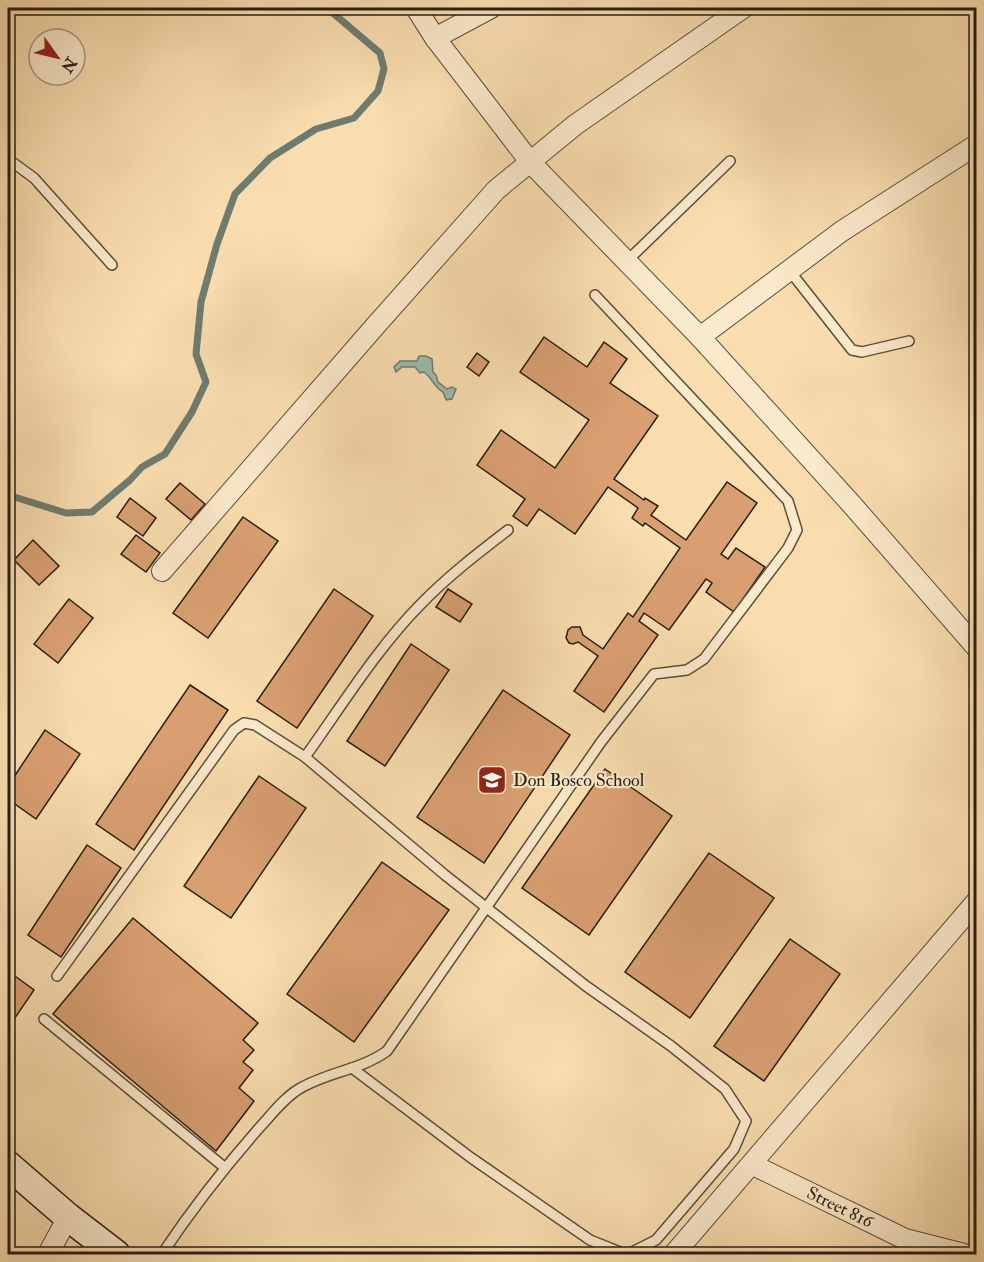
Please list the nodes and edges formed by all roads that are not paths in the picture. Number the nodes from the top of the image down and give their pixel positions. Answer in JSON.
{"nodes":[{"id":1,"x":416,"y":8,"type":"edge"},
{"id":2,"x":491,"y":8,"type":"edge"},
{"id":3,"x":743,"y":8,"type":"edge"},
{"id":4,"x":435,"y":38,"type":"junction"},
{"id":5,"x":976,"y":145,"type":"edge"},
{"id":6,"x":8,"y":159,"type":"edge"},
{"id":7,"x":730,"y":161,"type":"dead end"},
{"id":8,"x":531,"y":163,"type":"junction"},
{"id":9,"x":627,"y":261,"type":"junction"},
{"id":10,"x":112,"y":265,"type":"dead end"},
{"id":11,"x":789,"y":270,"type":"junction"},
{"id":12,"x":595,"y":295,"type":"dead end"},
{"id":13,"x":700,"y":336,"type":"junction"},
{"id":14,"x":909,"y":340,"type":"dead end"},
{"id":15,"x":508,"y":530,"type":"dead end"},
{"id":16,"x":162,"y":571,"type":"dead end"},
{"id":17,"x":976,"y":647,"type":"edge"},
{"id":18,"x":305,"y":757,"type":"junction"},
{"id":19,"x":976,"y":902,"type":"edge"},
{"id":20,"x":485,"y":907,"type":"junction"},
{"id":21,"x":57,"y":976,"type":"dead end"},
{"id":22,"x":44,"y":1019,"type":"dead end"},
{"id":23,"x":352,"y":1068,"type":"junction"},
{"id":24,"x":8,"y":1165,"type":"edge"},
{"id":25,"x":753,"y":1165,"type":"junction"},
{"id":26,"x":224,"y":1167,"type":"junction"},
{"id":27,"x":68,"y":1217,"type":"junction"},
{"id":28,"x":48,"y":1254,"type":"edge"},
{"id":29,"x":116,"y":1254,"type":"edge"},
{"id":30,"x":162,"y":1254,"type":"edge"},
{"id":31,"x":626,"y":1254,"type":"edge"},
{"id":32,"x":674,"y":1254,"type":"edge"},
{"id":33,"x":964,"y":1254,"type":"edge"}],
"edges":[{"from":1,"to":4,"type":"street"},
{"from":2,"to":4,"type":"street"},
{"from":3,"to":8,"type":"street"},
{"from":4,"to":8,"type":"street"},
{"from":5,"to":11,"type":"street"},
{"from":6,"to":10,"type":"lane"},
{"from":7,"to":9,"type":"lane"},
{"from":8,"to":9,"type":"street"},
{"from":8,"to":16,"type":"street"},
{"from":9,"to":13,"type":"street"},
{"from":11,"to":13,"type":"street"},
{"from":11,"to":14,"type":"lane"},
{"from":12,"to":20,"type":"lane"},
{"from":13,"to":17,"type":"street"},
{"from":15,"to":18,"type":"lane"},
{"from":18,"to":20,"type":"lane"},
{"from":18,"to":21,"type":"lane"},
{"from":19,"to":25,"type":"street"},
{"from":20,"to":23,"type":"lane"},
{"from":20,"to":31,"type":"lane"},
{"from":22,"to":26,"type":"lane"},
{"from":23,"to":26,"type":"lane"},
{"from":23,"to":31,"type":"lane"},
{"from":24,"to":27,"type":"main road"},
{"from":25,"to":32,"type":"street"},
{"from":25,"to":33,"type":"street","name":"Street 816"},
{"from":26,"to":30,"type":"lane"},
{"from":27,"to":28,"type":"street"},
{"from":27,"to":29,"type":"main road"}]}
